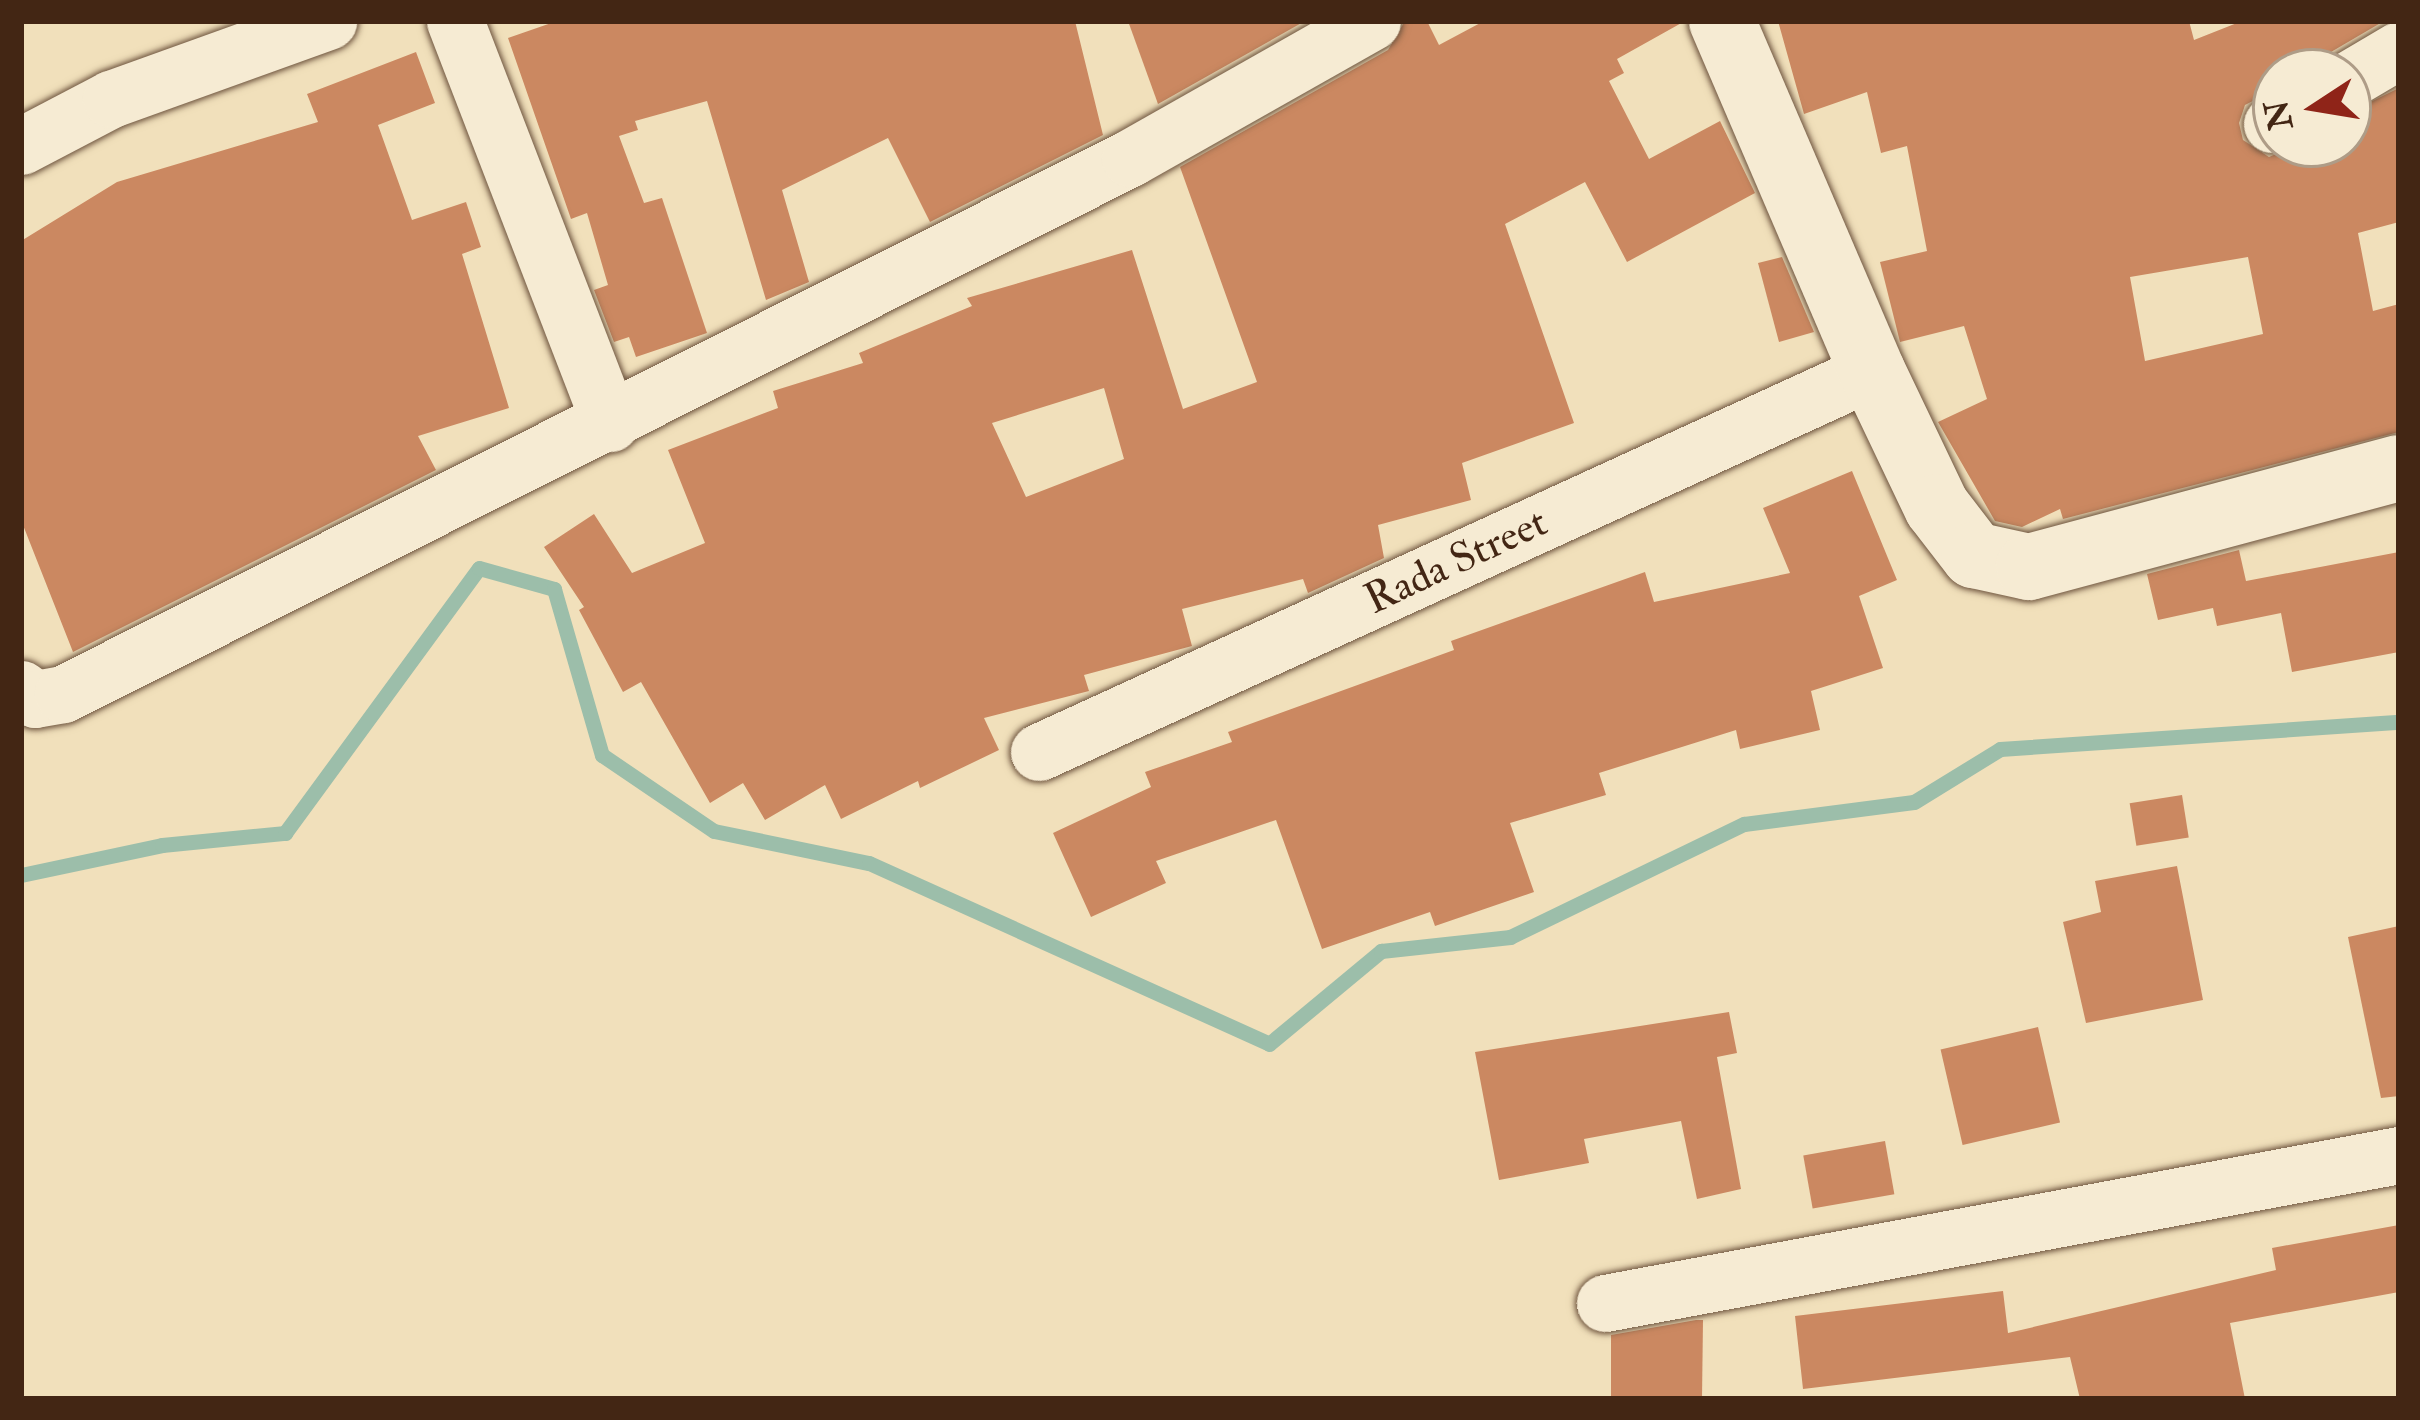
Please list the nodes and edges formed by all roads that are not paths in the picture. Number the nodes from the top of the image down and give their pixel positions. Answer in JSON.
{"nodes":[{"id":1,"x":328,"y":21,"type":"edge"},
{"id":2,"x":455,"y":21,"type":"edge"},
{"id":3,"x":1372,"y":21,"type":"edge"},
{"id":4,"x":1722,"y":21,"type":"edge"},
{"id":5,"x":2399,"y":50,"type":"edge"},
{"id":6,"x":2372,"y":66,"type":"edge"},
{"id":7,"x":21,"y":146,"type":"edge"},
{"id":8,"x":1872,"y":371,"type":"junction"},
{"id":9,"x":610,"y":423,"type":"junction"},
{"id":10,"x":2399,"y":468,"type":"edge"},
{"id":11,"x":21,"y":689,"type":"edge"},
{"id":12,"x":1039,"y":752,"type":"dead end"},
{"id":13,"x":2399,"y":1155,"type":"edge"},
{"id":14,"x":1605,"y":1303,"type":"dead end"}],
"edges":[{"from":1,"to":7,"type":"street"},
{"from":2,"to":9,"type":"street"},
{"from":3,"to":9,"type":"street"},
{"from":4,"to":8,"type":"street"},
{"from":5,"to":6,"type":"street"},
{"from":8,"to":10,"type":"street"},
{"from":8,"to":12,"type":"street","name":"Rada Street"},
{"from":9,"to":11,"type":"street"},
{"from":13,"to":14,"type":"street"}]}
